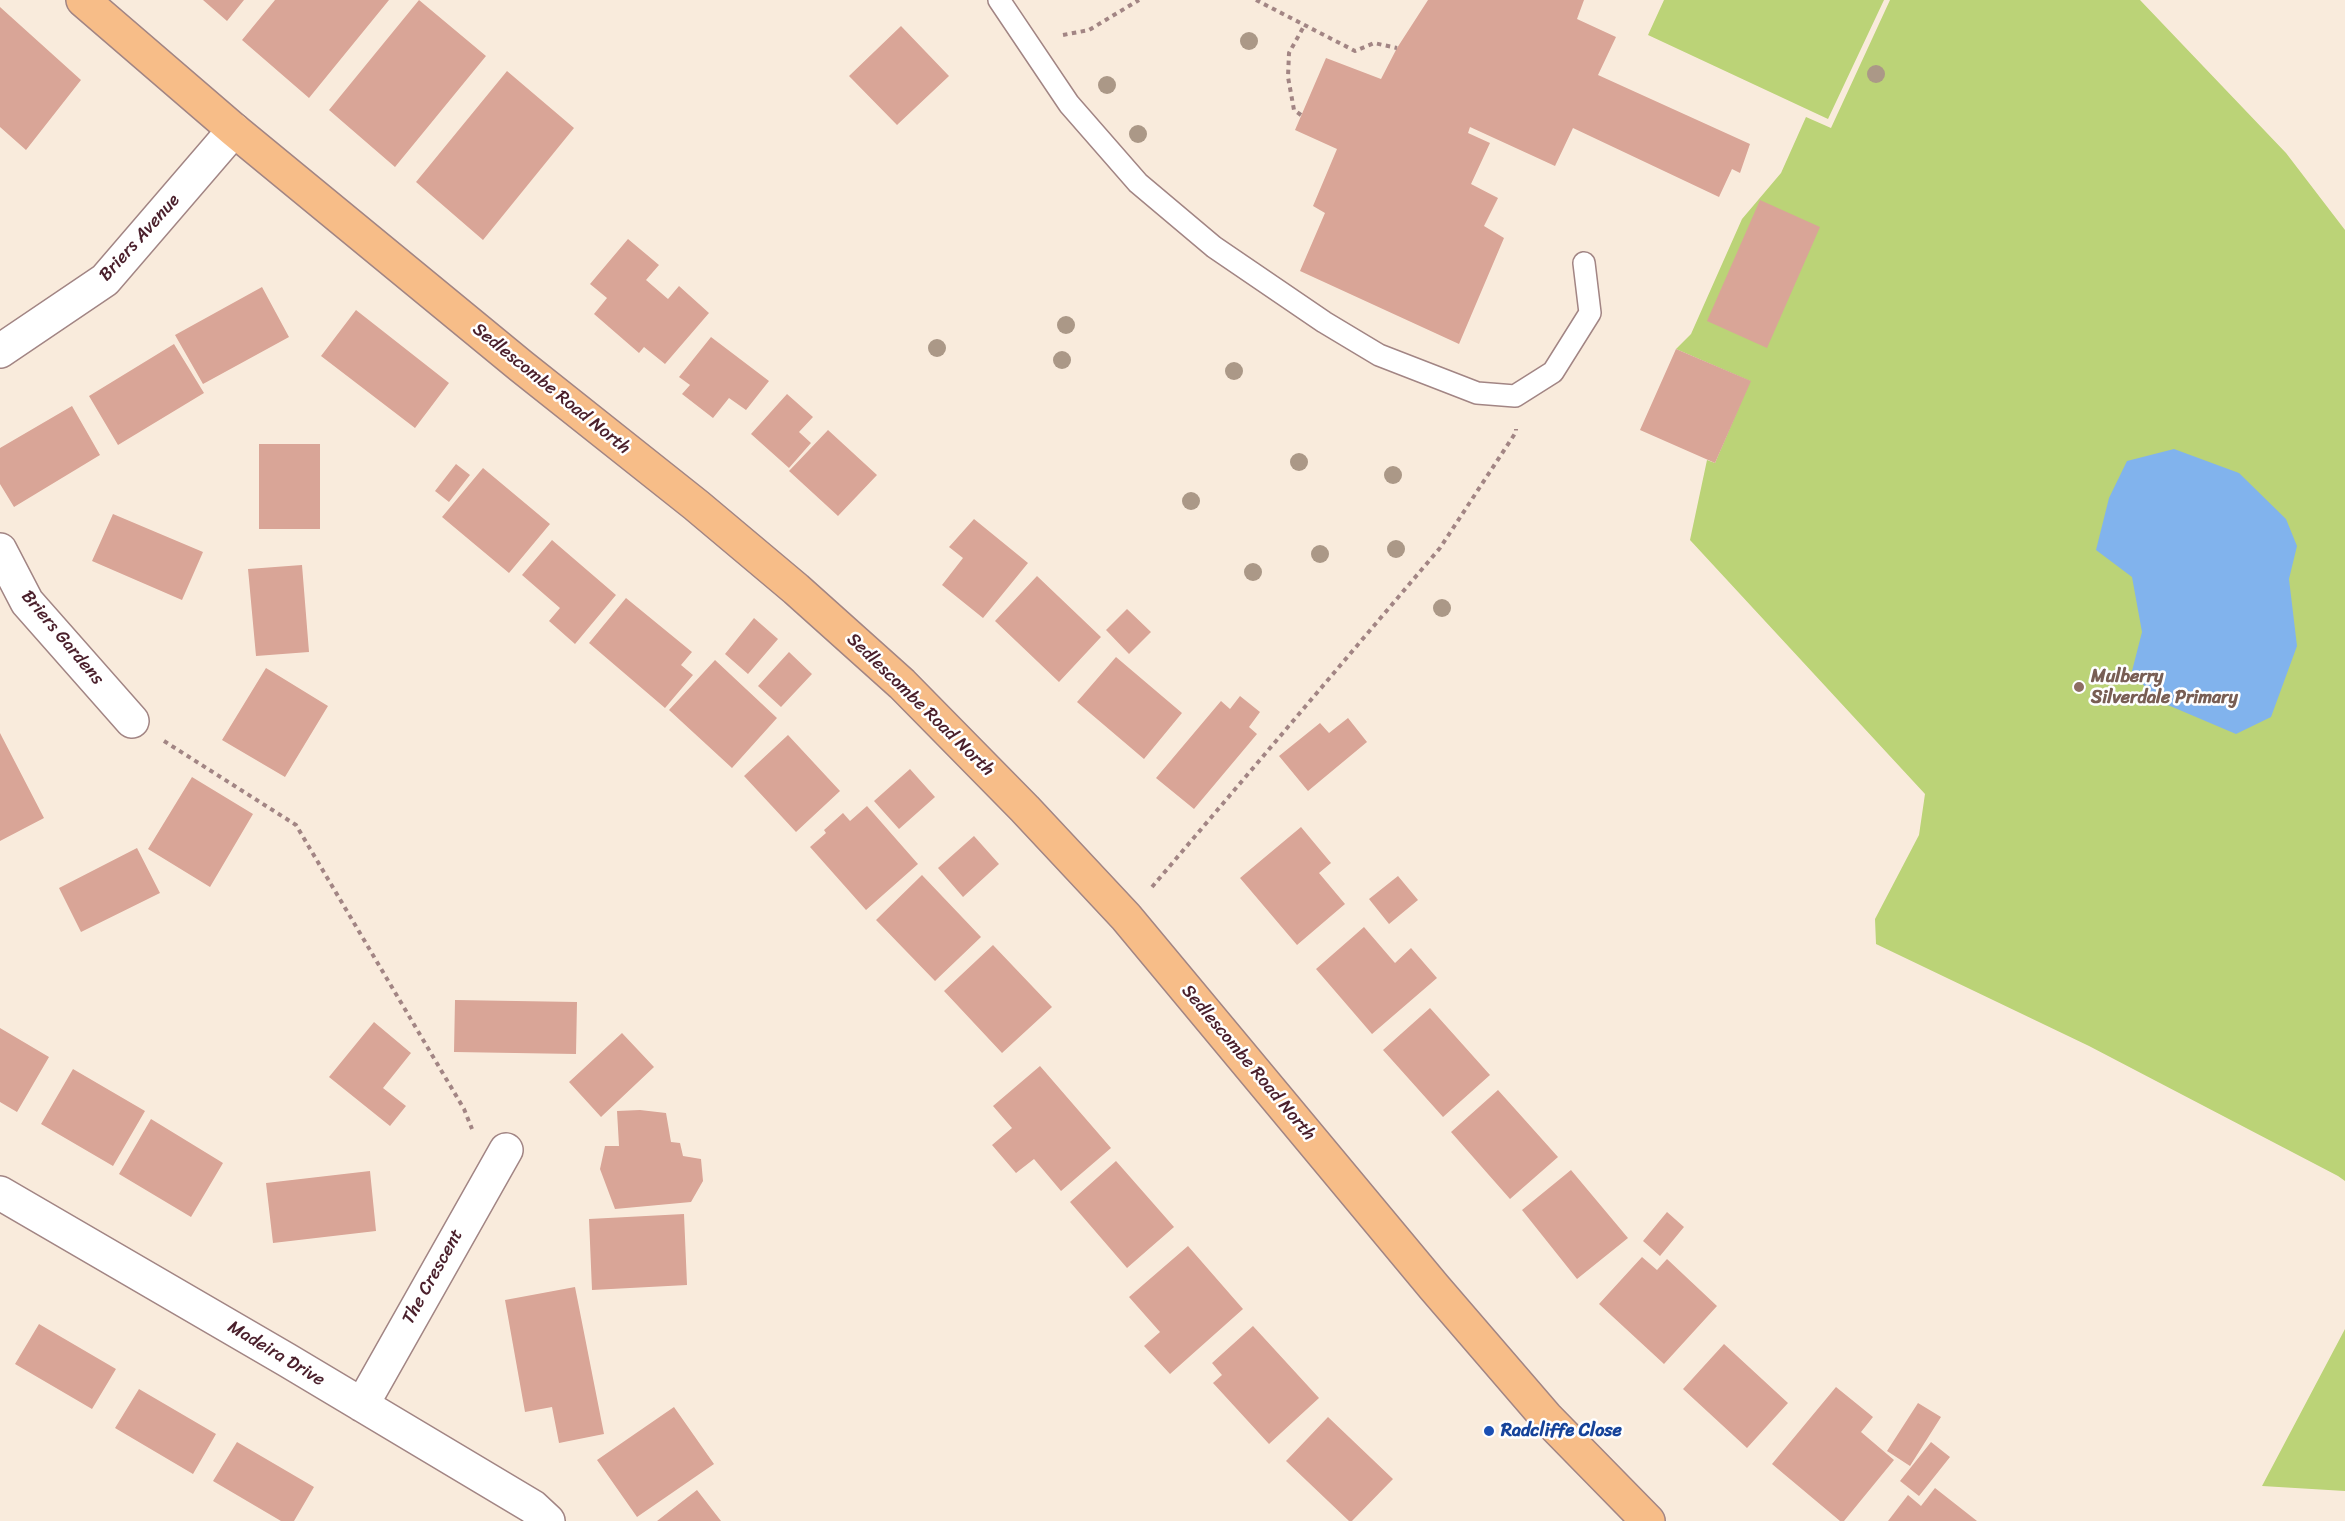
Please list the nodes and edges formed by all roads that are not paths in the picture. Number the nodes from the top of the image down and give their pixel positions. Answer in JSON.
{"nodes":[{"id":1,"x":83,"y":0,"type":"edge"},
{"id":2,"x":999,"y":0,"type":"edge"},
{"id":3,"x":234,"y":130,"type":"junction"},
{"id":4,"x":1584,"y":263,"type":"dead end"},
{"id":5,"x":0,"y":351,"type":"edge"},
{"id":6,"x":0,"y":550,"type":"edge"},
{"id":7,"x":132,"y":721,"type":"road end"},
{"id":8,"x":499,"y":1162,"type":"road end"},
{"id":9,"x":0,"y":1193,"type":"edge"},
{"id":10,"x":362,"y":1405,"type":"junction"},
{"id":11,"x":1641,"y":1519,"type":"edge"},
{"id":12,"x":548,"y":1521,"type":"edge"}],
"edges":[{"from":1,"to":3,"type":"highway","name":"Sedlescombe Road North"},
{"from":2,"to":4,"type":"lane"},
{"from":3,"to":5,"type":"street","name":"Briers Avenue"},
{"from":3,"to":11,"type":"highway","name":"Sedlescombe Road North"},
{"from":6,"to":7,"type":"street","name":"Briers Gardens"},
{"from":8,"to":10,"type":"street","name":"The Crescent"},
{"from":9,"to":10,"type":"street","name":"Madeira Drive"},
{"from":10,"to":12,"type":"street","name":"Madeira Drive"}]}
